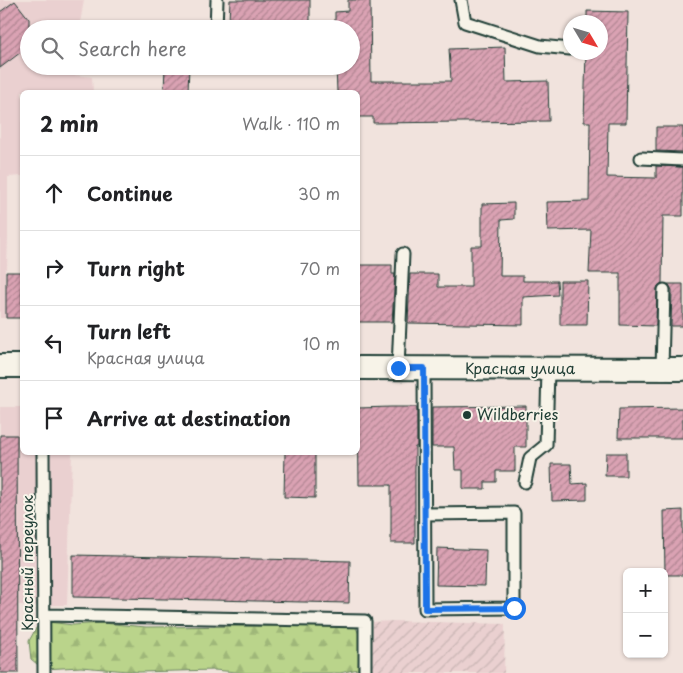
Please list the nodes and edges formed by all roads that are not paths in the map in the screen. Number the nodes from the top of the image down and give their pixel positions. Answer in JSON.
{"nodes":[{"id":1,"x":217,"y":0,"type":"edge"},
{"id":2,"x":461,"y":0,"type":"edge"},
{"id":3,"x":216,"y":20,"type":"edge"},
{"id":4,"x":563,"y":48,"type":"edge"},
{"id":5,"x":641,"y":158,"type":"dead end"},
{"id":6,"x":683,"y":160,"type":"edge"},
{"id":7,"x":403,"y":254,"type":"dead end"},
{"id":8,"x":664,"y":290,"type":"dead end"},
{"id":9,"x":0,"y":366,"type":"edge"},
{"id":10,"x":20,"y":366,"type":"edge"},
{"id":11,"x":360,"y":368,"type":"edge"},
{"id":12,"x":398,"y":368,"type":"junction"},
{"id":13,"x":424,"y":368,"type":"junction"},
{"id":14,"x":548,"y":369,"type":"junction"},
{"id":15,"x":673,"y":369,"type":"edge"},
{"id":16,"x":43,"y":455,"type":"edge"},
{"id":17,"x":525,"y":482,"type":"dead end"},
{"id":18,"x":425,"y":514,"type":"junction"},
{"id":19,"x":44,"y":615,"type":"junction"},
{"id":20,"x":44,"y":673,"type":"edge"},
{"id":21,"x":365,"y":673,"type":"edge"}],
"edges":[{"from":1,"to":3,"type":"lane"},
{"from":2,"to":4,"type":"lane"},
{"from":5,"to":6,"type":"lane"},
{"from":7,"to":12,"type":"lane"},
{"from":8,"to":15,"type":"lane"},
{"from":9,"to":10,"type":"street"},
{"from":11,"to":12,"type":"street","name":"Красная улица"},
{"from":12,"to":13,"type":"street","name":"Красная улица"},
{"from":13,"to":14,"type":"street","name":"Красная улица"},
{"from":13,"to":18,"type":"lane"},
{"from":14,"to":15,"type":"street","name":"Красная улица"},
{"from":14,"to":17,"type":"lane"},
{"from":16,"to":19,"type":"lane","name":"Красный переулок"},
{"from":18,"to":18,"type":"lane"},
{"from":19,"to":20,"type":"lane","name":"Красный переулок"},
{"from":19,"to":21,"type":"lane"}]}
